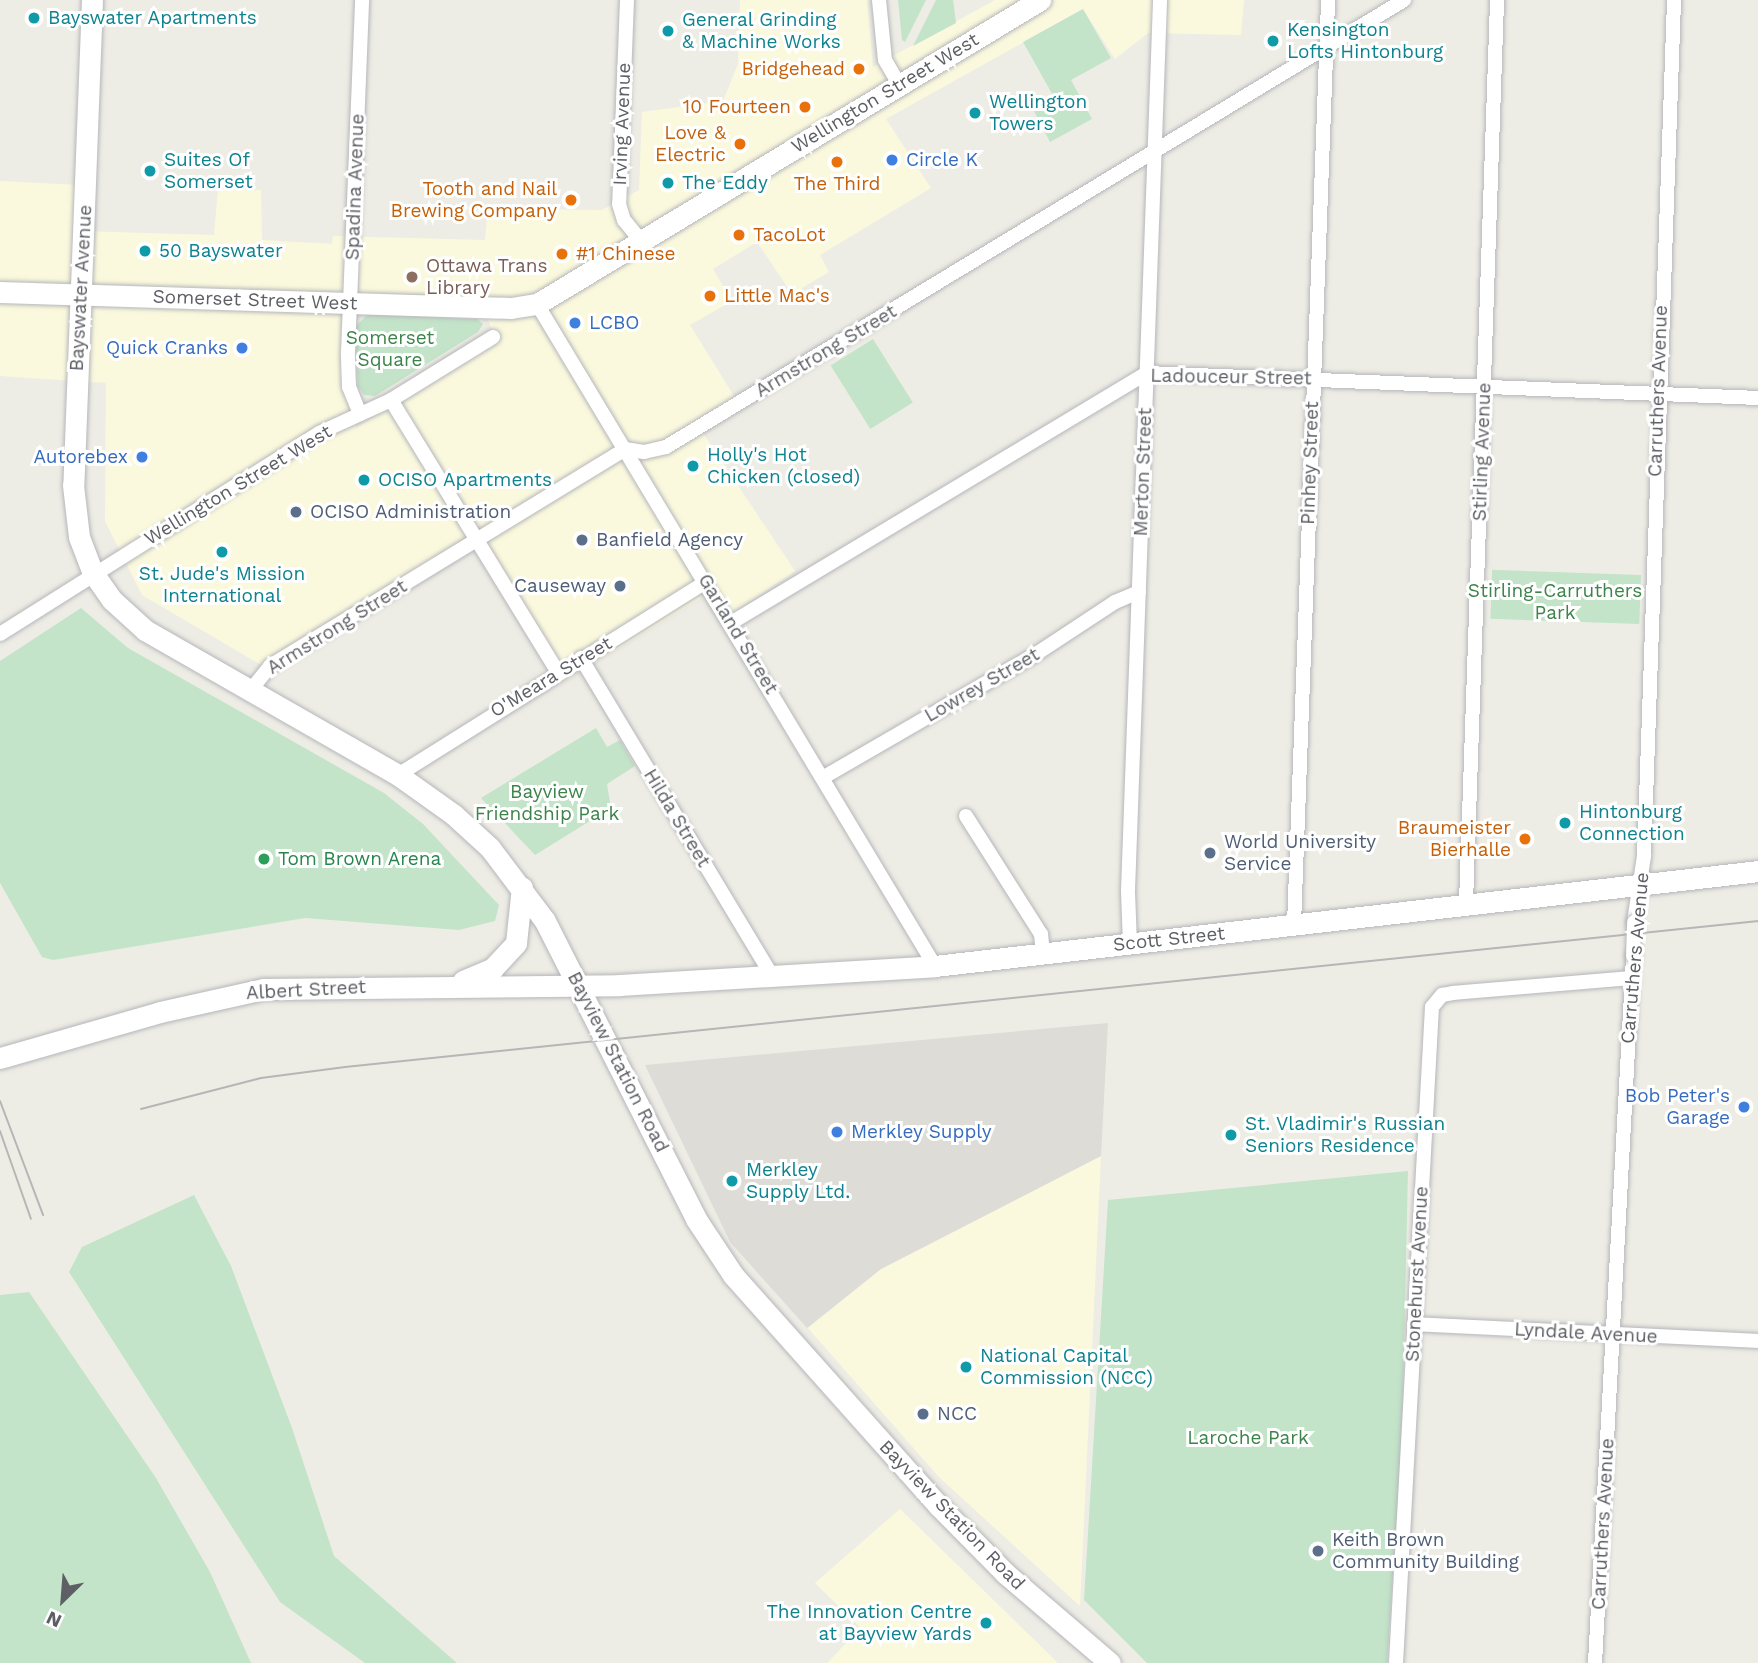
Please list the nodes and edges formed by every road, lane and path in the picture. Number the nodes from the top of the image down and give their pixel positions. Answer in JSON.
{"nodes":[{"id":1,"x":92,"y":0,"type":"edge"},
{"id":2,"x":362,"y":0,"type":"edge"},
{"id":3,"x":627,"y":0,"type":"edge"},
{"id":4,"x":879,"y":0,"type":"edge"},
{"id":5,"x":1040,"y":0,"type":"edge"},
{"id":6,"x":1160,"y":0,"type":"edge"},
{"id":7,"x":1328,"y":0,"type":"edge"},
{"id":8,"x":1404,"y":0,"type":"edge"},
{"id":9,"x":1497,"y":0,"type":"edge"},
{"id":10,"x":1674,"y":0,"type":"edge"},
{"id":11,"x":1326,"y":48,"type":"junction"},
{"id":12,"x":899,"y":84,"type":"junction"},
{"id":13,"x":1156,"y":150,"type":"junction"},
{"id":14,"x":641,"y":241,"type":"junction"},
{"id":15,"x":0,"y":292,"type":"edge"},
{"id":16,"x":80,"y":295,"type":"junction"},
{"id":17,"x":351,"y":302,"type":"junction"},
{"id":18,"x":537,"y":304,"type":"junction"},
{"id":19,"x":511,"y":307,"type":"joint"},
{"id":20,"x":493,"y":337,"type":"dead end"},
{"id":21,"x":1147,"y":373,"type":"junction"},
{"id":22,"x":1313,"y":379,"type":"junction"},
{"id":23,"x":1484,"y":388,"type":"junction"},
{"id":24,"x":1660,"y":394,"type":"junction"},
{"id":25,"x":1758,"y":398,"type":"edge"},
{"id":26,"x":391,"y":400,"type":"junction"},
{"id":27,"x":360,"y":414,"type":"junction"},
{"id":28,"x":625,"y":449,"type":"junction"},
{"id":29,"x":477,"y":540,"type":"junction"},
{"id":30,"x":93,"y":573,"type":"junction"},
{"id":31,"x":706,"y":582,"type":"junction"},
{"id":32,"x":1139,"y":592,"type":"junction"},
{"id":33,"x":731,"y":623,"type":"junction"},
{"id":34,"x":0,"y":634,"type":"edge"},
{"id":35,"x":581,"y":658,"type":"junction"},
{"id":36,"x":558,"y":672,"type":"junction"},
{"id":37,"x":250,"y":691,"type":"junction"},
{"id":38,"x":398,"y":775,"type":"junction"},
{"id":39,"x":824,"y":777,"type":"junction"},
{"id":40,"x":966,"y":816,"type":"dead end"},
{"id":41,"x":1758,"y":871,"type":"edge"},
{"id":42,"x":1639,"y":883,"type":"junction"},
{"id":43,"x":522,"y":887,"type":"junction"},
{"id":44,"x":1466,"y":903,"type":"junction"},
{"id":45,"x":1294,"y":925,"type":"junction"},
{"id":46,"x":1130,"y":944,"type":"junction"},
{"id":47,"x":1043,"y":953,"type":"junction"},
{"id":48,"x":935,"y":965,"type":"junction"},
{"id":49,"x":773,"y":978,"type":"junction"},
{"id":50,"x":1630,"y":978,"type":"junction"},
{"id":51,"x":579,"y":985,"type":"junction"},
{"id":52,"x":446,"y":986,"type":"junction"},
{"id":53,"x":0,"y":1058,"type":"edge"},
{"id":54,"x":1414,"y":1324,"type":"junction"},
{"id":55,"x":1613,"y":1335,"type":"junction"},
{"id":56,"x":1758,"y":1341,"type":"edge"},
{"id":57,"x":1073,"y":1634,"type":"junction"},
{"id":58,"x":1095,"y":1663,"type":"edge"},
{"id":59,"x":1110,"y":1663,"type":"edge"},
{"id":60,"x":1396,"y":1663,"type":"edge"},
{"id":61,"x":1595,"y":1663,"type":"edge"}],
"edges":[{"from":1,"to":16,"type":"main road","name":"Bayswater Avenue"},
{"from":2,"to":17,"type":"street","name":"Spadina Avenue"},
{"from":3,"to":14,"type":"street","name":"Irving Avenue"},
{"from":4,"to":12,"type":"street"},
{"from":5,"to":12,"type":"main road","name":"Wellington Street West"},
{"from":6,"to":13,"type":"street","name":"Merton Street"},
{"from":7,"to":11,"type":"street","name":"Pinhey Street"},
{"from":8,"to":11,"type":"street","name":"Armstrong Street"},
{"from":9,"to":23,"type":"street","name":"Stirling Avenue"},
{"from":10,"to":24,"type":"street","name":"Carruthers Avenue"},
{"from":11,"to":13,"type":"street","name":"Armstrong Street"},
{"from":11,"to":22,"type":"street","name":"Pinhey Street"},
{"from":12,"to":14,"type":"main road","name":"Wellington Street West"},
{"from":13,"to":21,"type":"street","name":"Merton Street"},
{"from":13,"to":28,"type":"street","name":"Armstrong Street"},
{"from":14,"to":18,"type":"main road","name":"Wellington Street West"},
{"from":15,"to":16,"type":"main road","name":"Somerset Street West"},
{"from":16,"to":17,"type":"main road","name":"Somerset Street West"},
{"from":16,"to":30,"type":"main road","name":"Bayswater Avenue"},
{"from":17,"to":19,"type":"main road","name":"Somerset Street West"},
{"from":17,"to":27,"type":"street","name":"Spadina Avenue"},
{"from":18,"to":19,"type":"main road","name":"Wellington Street West"},
{"from":18,"to":28,"type":"street","name":"Garland Street"},
{"from":20,"to":26,"type":"street","name":"Wellington Street West"},
{"from":21,"to":22,"type":"street","name":"Ladouceur Street"},
{"from":21,"to":32,"type":"street","name":"Merton Street"},
{"from":21,"to":33,"type":"street","name":"Ladouceur Street"},
{"from":22,"to":23,"type":"street","name":"Ladouceur Street"},
{"from":22,"to":45,"type":"street","name":"Pinhey Street"},
{"from":23,"to":24,"type":"street","name":"Ladouceur Street"},
{"from":23,"to":44,"type":"street","name":"Stirling Avenue"},
{"from":24,"to":25,"type":"street","name":"Ladouceur Street"},
{"from":24,"to":42,"type":"street","name":"Carruthers Avenue"},
{"from":26,"to":27,"type":"street","name":"Wellington Street West"},
{"from":26,"to":29,"type":"street"},
{"from":27,"to":30,"type":"street","name":"Wellington Street West"},
{"from":28,"to":29,"type":"street","name":"Armstrong Street"},
{"from":28,"to":31,"type":"street","name":"Garland Street"},
{"from":29,"to":36,"type":"street"},
{"from":29,"to":37,"type":"street","name":"Armstrong Street"},
{"from":30,"to":34,"type":"street","name":"Wellington Street West"},
{"from":30,"to":37,"type":"main road","name":"Bayview Station Road"},
{"from":31,"to":33,"type":"street","name":"Garland Street"},
{"from":31,"to":35,"type":"street","name":"O'Meara Street"},
{"from":32,"to":39,"type":"street","name":"Lowrey Street"},
{"from":32,"to":46,"type":"street","name":"Merton Street"},
{"from":33,"to":39,"type":"street","name":"Garland Street"},
{"from":35,"to":36,"type":"street","name":"O'Meara Street"},
{"from":35,"to":49,"type":"street","name":"Hilda Street"},
{"from":36,"to":38,"type":"street","name":"O'Meara Street"},
{"from":37,"to":38,"type":"main road","name":"Bayview Station Road"},
{"from":38,"to":43,"type":"main road","name":"Bayview Station Road"},
{"from":39,"to":48,"type":"street","name":"Garland Street"},
{"from":40,"to":47,"type":"street"},
{"from":41,"to":42,"type":"main road","name":"Scott Street"},
{"from":42,"to":44,"type":"main road","name":"Scott Street"},
{"from":42,"to":50,"type":"street","name":"Carruthers Avenue","bridge":true},
{"from":43,"to":51,"type":"main road","name":"Bayview Station Road"},
{"from":43,"to":52,"type":"main road"},
{"from":44,"to":45,"type":"main road","name":"Scott Street"},
{"from":45,"to":46,"type":"main road","name":"Scott Street"},
{"from":46,"to":47,"type":"main road","name":"Scott Street"},
{"from":47,"to":48,"type":"main road","name":"Scott Street"},
{"from":48,"to":49,"type":"main road","name":"Scott Street"},
{"from":49,"to":51,"type":"main road","name":"Scott Street"},
{"from":50,"to":54,"type":"street","name":"Stonehurst Avenue"},
{"from":50,"to":55,"type":"street","name":"Carruthers Avenue"},
{"from":51,"to":52,"type":"main road","name":"Albert Street"},
{"from":51,"to":57,"type":"main road","name":"Bayview Station Road"},
{"from":52,"to":53,"type":"main road","name":"Albert Street"},
{"from":54,"to":55,"type":"street","name":"Lyndale Avenue"},
{"from":54,"to":60,"type":"street","name":"Stonehurst Avenue"},
{"from":55,"to":56,"type":"street","name":"Lyndale Avenue"},
{"from":55,"to":61,"type":"street","name":"Carruthers Avenue"},
{"from":57,"to":58,"type":"main road","name":"Bayview Station Road"},
{"from":57,"to":59,"type":"main road","name":"Bayview Station Road"}]}
